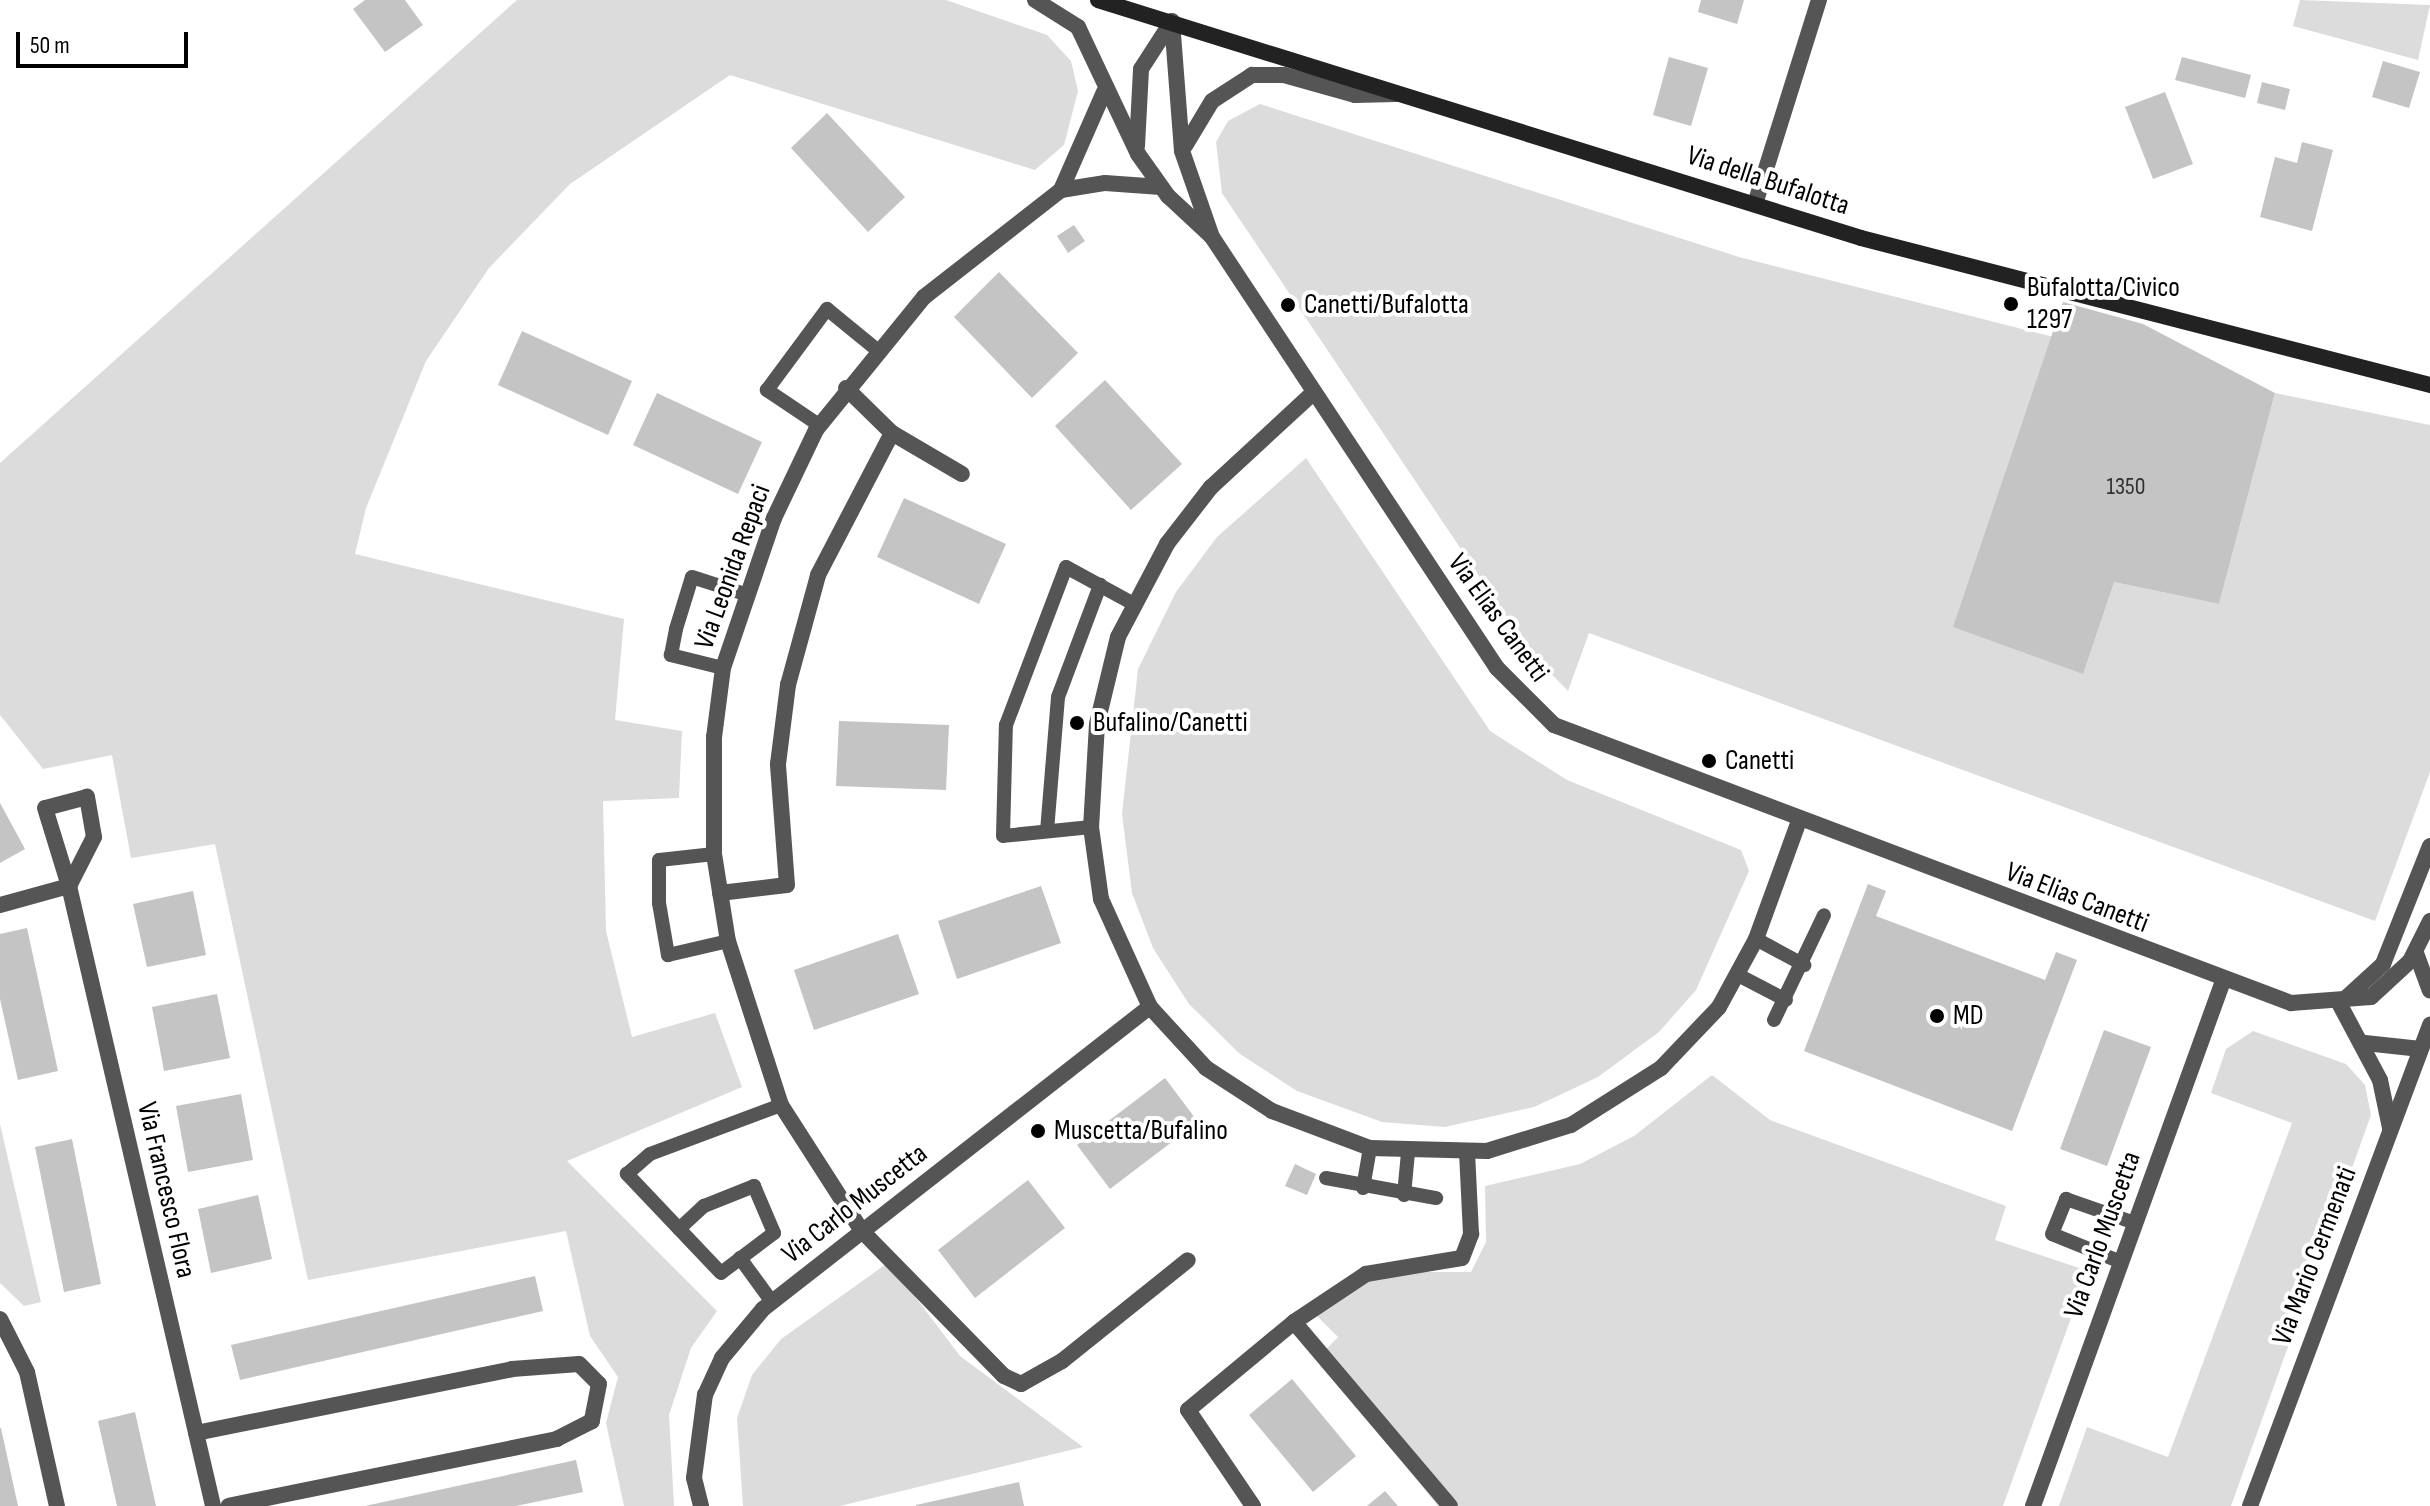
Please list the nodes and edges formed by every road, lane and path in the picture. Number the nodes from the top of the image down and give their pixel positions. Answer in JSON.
{"nodes":[{"id":1,"x":1035,"y":0,"type":"edge"},
{"id":2,"x":1098,"y":0,"type":"edge"},
{"id":3,"x":1819,"y":0,"type":"edge"},
{"id":4,"x":1172,"y":21,"type":"junction"},
{"id":5,"x":1104,"y":92,"type":"junction"},
{"id":6,"x":1403,"y":93,"type":"junction"},
{"id":7,"x":1182,"y":151,"type":"junction"},
{"id":8,"x":1138,"y":154,"type":"junction"},
{"id":9,"x":1161,"y":187,"type":"junction"},
{"id":10,"x":1061,"y":190,"type":"junction"},
{"id":11,"x":1755,"y":204,"type":"junction"},
{"id":12,"x":1212,"y":237,"type":"junction"},
{"id":13,"x":876,"y":349,"type":"junction"},
{"id":14,"x":2430,"y":385,"type":"edge"},
{"id":15,"x":846,"y":388,"type":"junction"},
{"id":16,"x":1313,"y":393,"type":"junction"},
{"id":17,"x":819,"y":425,"type":"junction"},
{"id":18,"x":892,"y":433,"type":"junction"},
{"id":19,"x":962,"y":474,"type":"dead end"},
{"id":20,"x":1100,"y":585,"type":"junction"},
{"id":21,"x":745,"y":594,"type":"junction"},
{"id":22,"x":1132,"y":603,"type":"junction"},
{"id":23,"x":723,"y":668,"type":"junction"},
{"id":24,"x":1799,"y":821,"type":"junction"},
{"id":25,"x":1091,"y":827,"type":"junction"},
{"id":26,"x":1047,"y":831,"type":"junction"},
{"id":27,"x":2430,"y":846,"type":"edge"},
{"id":28,"x":714,"y":854,"type":"junction"},
{"id":29,"x":69,"y":886,"type":"junction"},
{"id":30,"x":720,"y":893,"type":"junction"},
{"id":31,"x":0,"y":905,"type":"edge"},
{"id":32,"x":1824,"y":915,"type":"dead end"},
{"id":33,"x":2430,"y":921,"type":"edge"},
{"id":34,"x":1756,"y":939,"type":"junction"},
{"id":35,"x":728,"y":941,"type":"junction"},
{"id":36,"x":2416,"y":953,"type":"junction"},
{"id":37,"x":1804,"y":965,"type":"junction"},
{"id":38,"x":1738,"y":975,"type":"junction"},
{"id":39,"x":2223,"y":981,"type":"junction"},
{"id":40,"x":2430,"y":991,"type":"edge"},
{"id":41,"x":1786,"y":1000,"type":"junction"},
{"id":42,"x":2339,"y":1003,"type":"junction"},
{"id":43,"x":1150,"y":1007,"type":"junction"},
{"id":44,"x":1774,"y":1020,"type":"dead end"},
{"id":45,"x":2430,"y":1025,"type":"edge"},
{"id":46,"x":2365,"y":1043,"type":"junction"},
{"id":47,"x":2421,"y":1049,"type":"junction"},
{"id":48,"x":781,"y":1105,"type":"junction"},
{"id":49,"x":2391,"y":1129,"type":"junction"},
{"id":50,"x":1370,"y":1148,"type":"junction"},
{"id":51,"x":1408,"y":1153,"type":"junction"},
{"id":52,"x":1467,"y":1153,"type":"junction"},
{"id":53,"x":1326,"y":1178,"type":"dead end"},
{"id":54,"x":1363,"y":1188,"type":"junction"},
{"id":55,"x":1404,"y":1195,"type":"junction"},
{"id":56,"x":1436,"y":1198,"type":"dead end"},
{"id":57,"x":2135,"y":1223,"type":"junction"},
{"id":58,"x":679,"y":1229,"type":"junction"},
{"id":59,"x":862,"y":1231,"type":"junction"},
{"id":60,"x":740,"y":1258,"type":"junction"},
{"id":61,"x":1188,"y":1260,"type":"dead end"},
{"id":62,"x":2121,"y":1262,"type":"junction"},
{"id":63,"x":772,"y":1302,"type":"junction"},
{"id":64,"x":0,"y":1319,"type":"edge"},
{"id":65,"x":1294,"y":1322,"type":"junction"},
{"id":66,"x":196,"y":1433,"type":"junction"},
{"id":67,"x":57,"y":1506,"type":"edge"},
{"id":68,"x":213,"y":1506,"type":"edge"},
{"id":69,"x":229,"y":1506,"type":"edge"},
{"id":70,"x":701,"y":1506,"type":"edge"},
{"id":71,"x":1253,"y":1506,"type":"edge"},
{"id":72,"x":1450,"y":1506,"type":"edge"},
{"id":73,"x":2033,"y":1506,"type":"edge"},
{"id":74,"x":2250,"y":1506,"type":"edge"}],
"edges":[{"from":1,"to":5,"type":"street"},
{"from":2,"to":4,"type":"street","name":"Via della Bufalotta"},
{"from":3,"to":11,"type":"street"},
{"from":4,"to":6,"type":"street","name":"Via della Bufalotta"},
{"from":4,"to":7,"type":"street"},
{"from":4,"to":8,"type":"street"},
{"from":5,"to":8,"type":"street"},
{"from":5,"to":10,"type":"street","name":"Via Leonida Repaci"},
{"from":6,"to":7,"type":"street"},
{"from":6,"to":11,"type":"street","name":"Via della Bufalotta"},
{"from":7,"to":12,"type":"street"},
{"from":8,"to":9,"type":"street"},
{"from":9,"to":10,"type":"street","name":"Via Leonida Repaci"},
{"from":9,"to":12,"type":"street"},
{"from":10,"to":13,"type":"street","name":"Via Leonida Repaci"},
{"from":11,"to":14,"type":"street","name":"Via della Bufalotta"},
{"from":12,"to":16,"type":"street","name":"Via Elias Canetti"},
{"from":13,"to":15,"type":"street","name":"Via Leonida Repaci"},
{"from":13,"to":17,"type":"lane"},
{"from":15,"to":17,"type":"street","name":"Via Leonida Repaci"},
{"from":15,"to":18,"type":"street"},
{"from":16,"to":22,"type":"street"},
{"from":16,"to":24,"type":"street","name":"Via Elias Canetti"},
{"from":17,"to":21,"type":"street","name":"Via Leonida Repaci"},
{"from":18,"to":19,"type":"street"},
{"from":18,"to":30,"type":"street"},
{"from":20,"to":22,"type":"lane"},
{"from":20,"to":26,"type":"lane"},
{"from":20,"to":26,"type":"lane"},
{"from":21,"to":23,"type":"street","name":"Via Leonida Repaci"},
{"from":21,"to":23,"type":"lane"},
{"from":22,"to":25,"type":"street"},
{"from":23,"to":28,"type":"street","name":"Via Leonida Repaci"},
{"from":24,"to":34,"type":"street"},
{"from":24,"to":39,"type":"street","name":"Via Elias Canetti"},
{"from":25,"to":26,"type":"lane"},
{"from":25,"to":43,"type":"street"},
{"from":27,"to":42,"type":"street"},
{"from":28,"to":30,"type":"street","name":"Via Leonida Repaci"},
{"from":28,"to":35,"type":"lane"},
{"from":29,"to":29,"type":"street","name":"Via Francesco Flora"},
{"from":29,"to":31,"type":"street"},
{"from":29,"to":66,"type":"street","name":"Via Francesco Flora"},
{"from":30,"to":35,"type":"street","name":"Via Leonida Repaci"},
{"from":32,"to":37,"type":"lane"},
{"from":33,"to":36,"type":"street","name":"Via Elias Canetti"},
{"from":34,"to":37,"type":"lane"},
{"from":34,"to":38,"type":"street"},
{"from":35,"to":48,"type":"street","name":"Via Leonida Repaci"},
{"from":36,"to":40,"type":"street"},
{"from":36,"to":42,"type":"street","name":"Via Elias Canetti"},
{"from":37,"to":41,"type":"lane"},
{"from":38,"to":41,"type":"lane"},
{"from":38,"to":52,"type":"street"},
{"from":39,"to":42,"type":"street","name":"Via Elias Canetti"},
{"from":39,"to":57,"type":"street","name":"Via Carlo Muscetta"},
{"from":41,"to":44,"type":"lane"},
{"from":42,"to":46,"type":"street"},
{"from":43,"to":50,"type":"street"},
{"from":43,"to":59,"type":"street","name":"Via Carlo Muscetta"},
{"from":45,"to":47,"type":"street","name":"Via Mario Cermenati"},
{"from":46,"to":47,"type":"street"},
{"from":46,"to":49,"type":"street"},
{"from":47,"to":49,"type":"street","name":"Via Mario Cermenati"},
{"from":48,"to":58,"type":"lane"},
{"from":48,"to":59,"type":"street","name":"Via Leonida Repaci"},
{"from":49,"to":74,"type":"street","name":"Via Mario Cermenati"},
{"from":50,"to":51,"type":"street"},
{"from":50,"to":54,"type":"lane"},
{"from":51,"to":52,"type":"street"},
{"from":51,"to":55,"type":"lane"},
{"from":52,"to":65,"type":"street"},
{"from":53,"to":54,"type":"lane"},
{"from":54,"to":55,"type":"lane"},
{"from":55,"to":56,"type":"lane"},
{"from":57,"to":62,"type":"street","name":"Via Carlo Muscetta"},
{"from":57,"to":62,"type":"lane"},
{"from":58,"to":60,"type":"lane"},
{"from":58,"to":60,"type":"lane"},
{"from":59,"to":61,"type":"street","name":"Via Leonida Repaci"},
{"from":59,"to":63,"type":"street","name":"Via Carlo Muscetta"},
{"from":60,"to":63,"type":"lane"},
{"from":62,"to":73,"type":"street","name":"Via Carlo Muscetta"},
{"from":63,"to":70,"type":"street","name":"Via Carlo Muscetta"},
{"from":64,"to":67,"type":"street"},
{"from":65,"to":71,"type":"street"},
{"from":65,"to":72,"type":"street"},
{"from":66,"to":68,"type":"street","name":"Via Francesco Flora"},
{"from":66,"to":69,"type":"street"}]}
